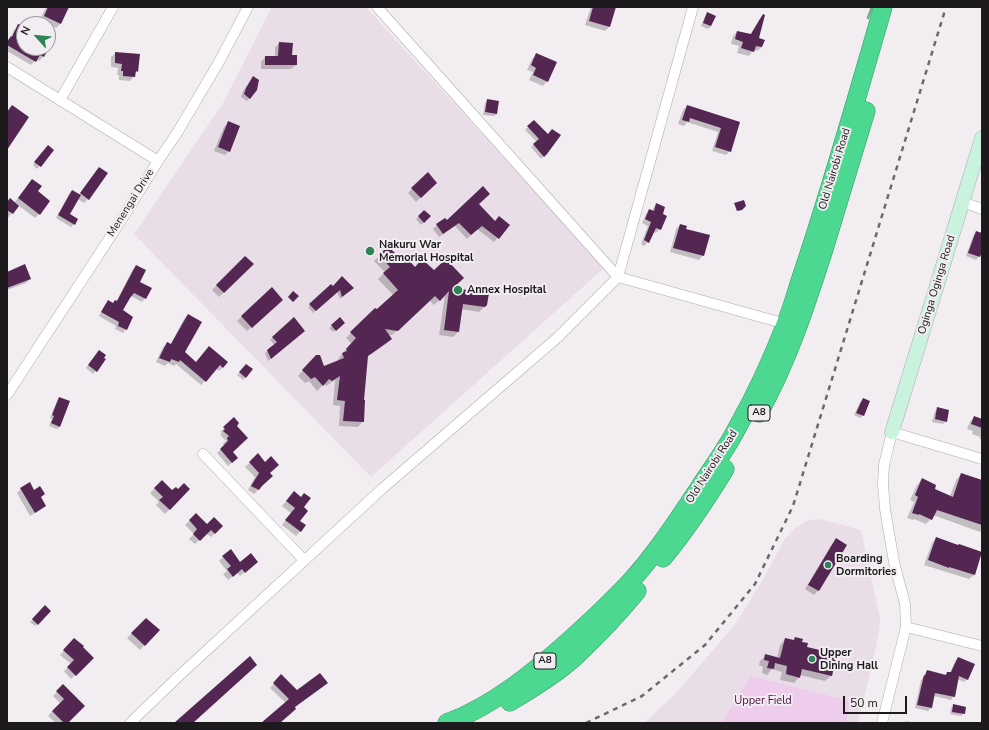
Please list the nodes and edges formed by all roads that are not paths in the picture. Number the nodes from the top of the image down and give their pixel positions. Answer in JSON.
{"nodes":[{"id":1,"x":113,"y":7,"type":"edge"},
{"id":2,"x":248,"y":7,"type":"edge"},
{"id":3,"x":377,"y":7,"type":"edge"},
{"id":4,"x":693,"y":7,"type":"edge"},
{"id":5,"x":884,"y":7,"type":"edge"},
{"id":6,"x":896,"y":7,"type":"edge"},
{"id":7,"x":7,"y":67,"type":"edge"},
{"id":8,"x":60,"y":100,"type":"junction"},
{"id":9,"x":982,"y":138,"type":"edge"},
{"id":10,"x":158,"y":161,"type":"junction"},
{"id":11,"x":962,"y":202,"type":"junction"},
{"id":12,"x":982,"y":208,"type":"edge"},
{"id":13,"x":618,"y":277,"type":"junction"},
{"id":14,"x":786,"y":324,"type":"junction"},
{"id":15,"x":7,"y":395,"type":"edge"},
{"id":16,"x":892,"y":432,"type":"junction"},
{"id":17,"x":203,"y":454,"type":"dead end"},
{"id":18,"x":982,"y":459,"type":"edge"},
{"id":19,"x":304,"y":560,"type":"junction"},
{"id":20,"x":906,"y":627,"type":"junction"},
{"id":21,"x":982,"y":646,"type":"edge"},
{"id":22,"x":130,"y":723,"type":"edge"},
{"id":23,"x":447,"y":723,"type":"edge"},
{"id":24,"x":472,"y":723,"type":"edge"},
{"id":25,"x":882,"y":723,"type":"edge"}],
"edges":[{"from":1,"to":8,"type":"street"},
{"from":2,"to":10,"type":"street","name":"Menengai Drive"},
{"from":3,"to":13,"type":"street"},
{"from":4,"to":13,"type":"street"},
{"from":5,"to":14,"type":"highway","name":"Old Nairobi Road","number":"A8"},
{"from":6,"to":24,"type":"highway","name":"Old Nairobi Road","number":"A8"},
{"from":7,"to":8,"type":"street"},
{"from":8,"to":10,"type":"street"},
{"from":9,"to":11,"type":"street","name":"Oginga Oginga Road"},
{"from":10,"to":15,"type":"street","name":"Menengai Drive"},
{"from":11,"to":12,"type":"street"},
{"from":11,"to":16,"type":"street","name":"Oginga Oginga Road"},
{"from":13,"to":14,"type":"street"},
{"from":13,"to":19,"type":"street"},
{"from":14,"to":23,"type":"highway","name":"Old Nairobi Road","number":"A8"},
{"from":16,"to":18,"type":"street"},
{"from":16,"to":20,"type":"street"},
{"from":17,"to":19,"type":"street"},
{"from":19,"to":22,"type":"street"},
{"from":20,"to":21,"type":"street"},
{"from":20,"to":25,"type":"street"}]}
